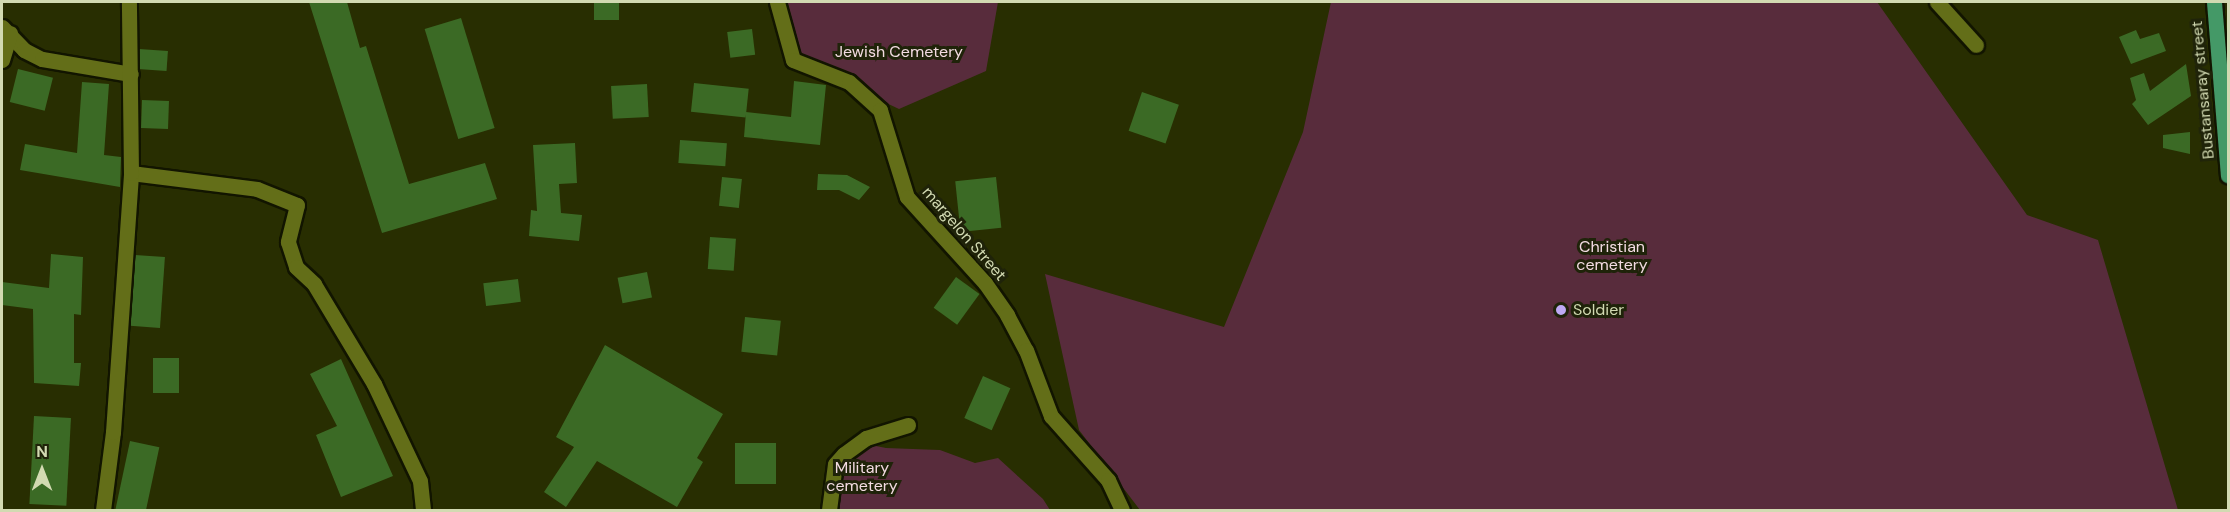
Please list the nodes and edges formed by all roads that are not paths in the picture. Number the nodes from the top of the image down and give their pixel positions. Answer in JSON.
{"nodes":[{"id":1,"x":129,"y":2,"type":"edge"},
{"id":2,"x":777,"y":2,"type":"edge"},
{"id":3,"x":1937,"y":2,"type":"edge"},
{"id":4,"x":2214,"y":2,"type":"edge"},
{"id":5,"x":6,"y":30,"type":"edge"},
{"id":6,"x":1976,"y":45,"type":"dead end"},
{"id":7,"x":2,"y":60,"type":"edge"},
{"id":8,"x":131,"y":74,"type":"junction"},
{"id":9,"x":131,"y":173,"type":"junction"},
{"id":10,"x":2229,"y":175,"type":"edge"},
{"id":11,"x":908,"y":425,"type":"dead end"},
{"id":12,"x":103,"y":510,"type":"edge"},
{"id":13,"x":423,"y":510,"type":"edge"},
{"id":14,"x":829,"y":510,"type":"edge"},
{"id":15,"x":1122,"y":510,"type":"edge"}],
"edges":[{"from":1,"to":8,"type":"street"},
{"from":2,"to":15,"type":"street","name":"margelon Street"},
{"from":3,"to":6,"type":"street"},
{"from":4,"to":10,"type":"main road","name":"Bustansaray street"},
{"from":5,"to":7,"type":"street"},
{"from":5,"to":8,"type":"street"},
{"from":8,"to":9,"type":"street"},
{"from":9,"to":12,"type":"street"},
{"from":9,"to":13,"type":"street"},
{"from":11,"to":14,"type":"street"}]}
